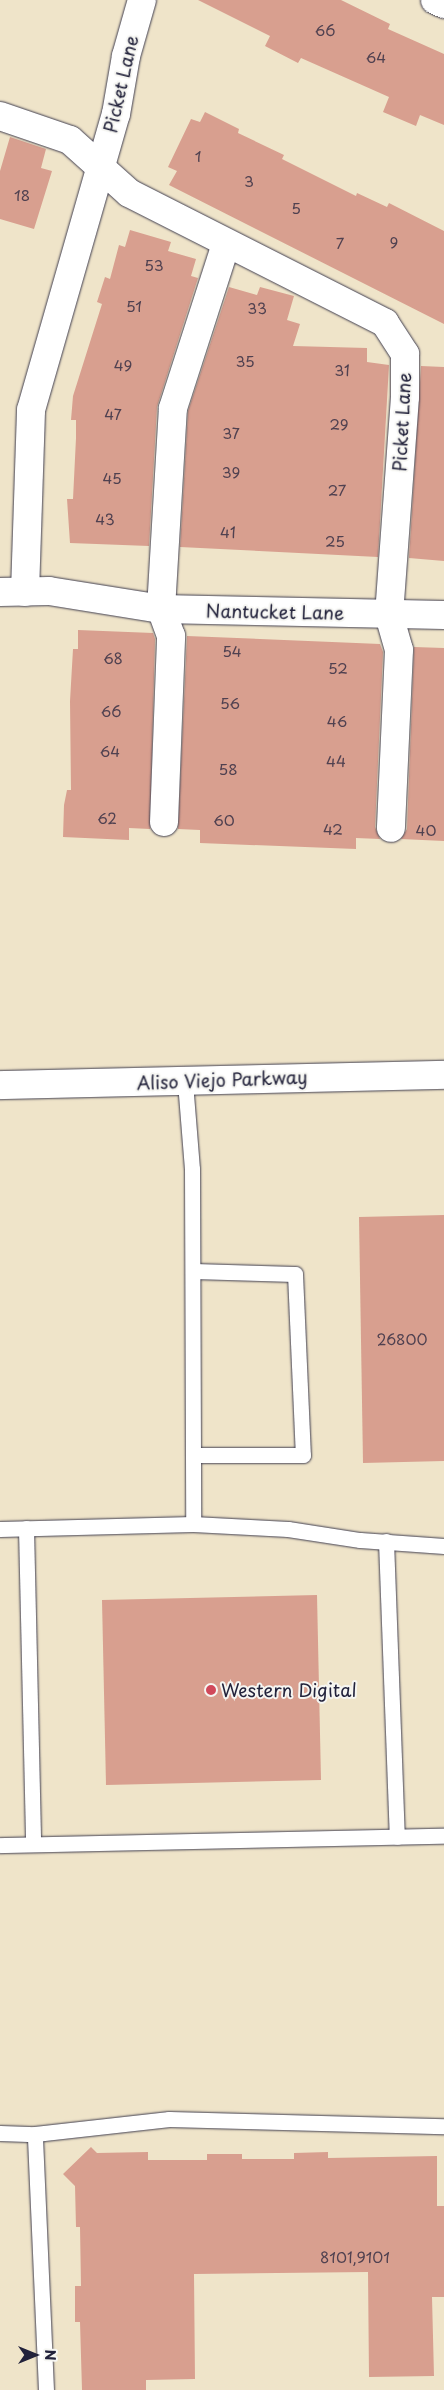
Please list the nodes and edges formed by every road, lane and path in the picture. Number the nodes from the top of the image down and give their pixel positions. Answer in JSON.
{"nodes":[{"id":1,"x":142,"y":0,"type":"edge"},
{"id":2,"x":435,"y":0,"type":"edge"},
{"id":3,"x":444,"y":4,"type":"edge"},
{"id":4,"x":0,"y":116,"type":"edge"},
{"id":5,"x":101,"y":168,"type":"junction"},
{"id":6,"x":226,"y":244,"type":"junction"},
{"id":7,"x":13,"y":592,"type":"edge"},
{"id":8,"x":161,"y":609,"type":"junction"},
{"id":9,"x":390,"y":615,"type":"junction"},
{"id":10,"x":444,"y":615,"type":"edge"},
{"id":11,"x":164,"y":822,"type":"dead end"},
{"id":12,"x":391,"y":828,"type":"dead end"},
{"id":13,"x":444,"y":1075,"type":"edge"},
{"id":14,"x":185,"y":1082,"type":"junction"},
{"id":15,"x":0,"y":1084,"type":"edge"},
{"id":16,"x":193,"y":1271,"type":"junction"},
{"id":17,"x":195,"y":1455,"type":"junction"},
{"id":18,"x":193,"y":1524,"type":"junction"},
{"id":19,"x":26,"y":1528,"type":"junction"},
{"id":20,"x":0,"y":1529,"type":"edge"},
{"id":21,"x":386,"y":1542,"type":"junction"},
{"id":22,"x":444,"y":1546,"type":"edge"},
{"id":23,"x":444,"y":1836,"type":"edge"},
{"id":24,"x":397,"y":1837,"type":"junction"},
{"id":25,"x":33,"y":1844,"type":"junction"},
{"id":26,"x":0,"y":1845,"type":"edge"},
{"id":27,"x":444,"y":2126,"type":"edge"},
{"id":28,"x":0,"y":2133,"type":"edge"},
{"id":29,"x":35,"y":2134,"type":"junction"},
{"id":30,"x":46,"y":2390,"type":"edge"}],
"edges":[{"from":1,"to":5,"type":"street","name":"Picket Lane"},
{"from":2,"to":3,"type":"street"},
{"from":4,"to":5,"type":"street","name":"Picket Lane"},
{"from":5,"to":6,"type":"street","name":"Picket Lane"},
{"from":5,"to":7,"type":"street","name":"Picket Lane"},
{"from":6,"to":8,"type":"street"},
{"from":6,"to":9,"type":"street","name":"Picket Lane"},
{"from":7,"to":8,"type":"street","name":"Nantucket Lane"},
{"from":8,"to":9,"type":"street","name":"Nantucket Lane"},
{"from":8,"to":11,"type":"street"},
{"from":9,"to":10,"type":"street","name":"Nantucket Lane"},
{"from":9,"to":12,"type":"street"},
{"from":13,"to":14,"type":"street","name":"Aliso Viejo Parkway"},
{"from":14,"to":15,"type":"street","name":"Aliso Viejo Parkway"},
{"from":14,"to":16,"type":"lane"},
{"from":16,"to":17,"type":"lane"},
{"from":16,"to":17,"type":"lane"},
{"from":17,"to":18,"type":"lane"},
{"from":18,"to":19,"type":"lane"},
{"from":18,"to":21,"type":"lane"},
{"from":19,"to":20,"type":"lane"},
{"from":19,"to":25,"type":"lane"},
{"from":21,"to":22,"type":"lane"},
{"from":21,"to":24,"type":"lane"},
{"from":23,"to":24,"type":"lane"},
{"from":24,"to":25,"type":"lane"},
{"from":25,"to":26,"type":"lane"},
{"from":27,"to":29,"type":"lane"},
{"from":28,"to":29,"type":"lane"},
{"from":29,"to":30,"type":"lane"}]}
